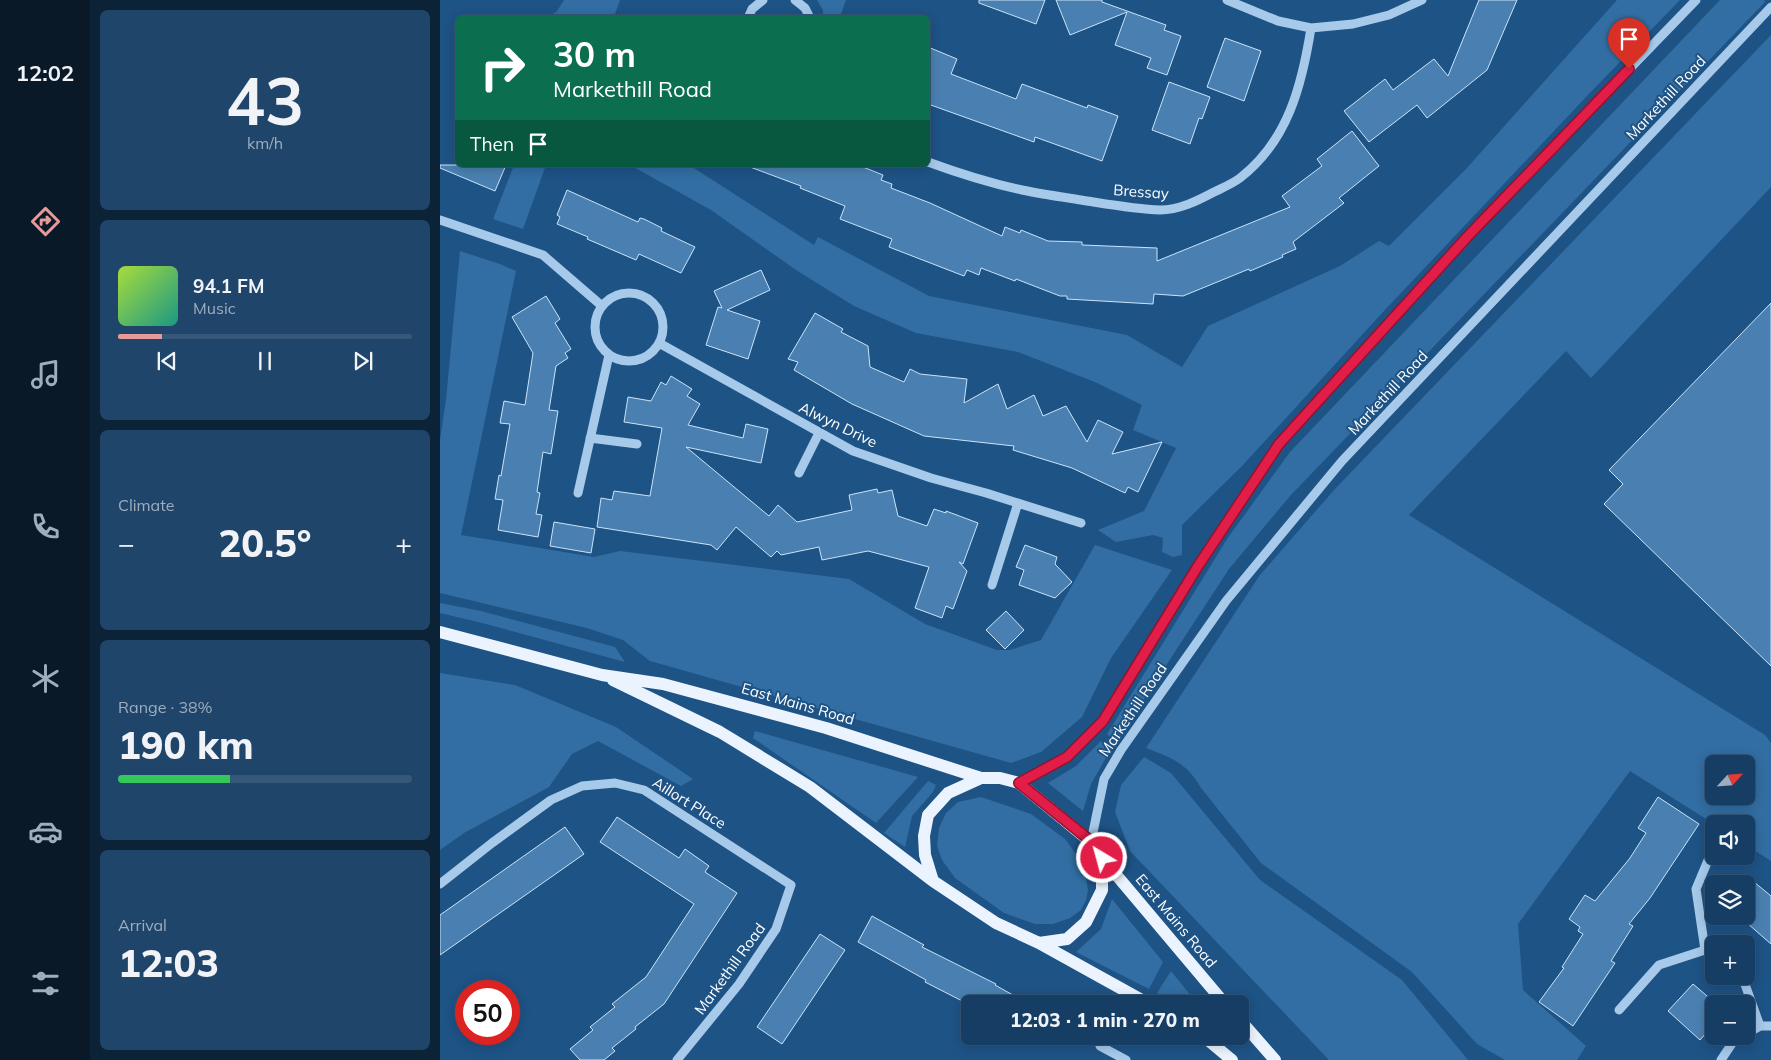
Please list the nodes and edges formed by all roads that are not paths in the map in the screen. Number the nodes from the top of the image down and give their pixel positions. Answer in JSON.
{"nodes":[{"id":1,"x":763,"y":0,"type":"edge"},
{"id":2,"x":795,"y":0,"type":"edge"},
{"id":3,"x":1227,"y":0,"type":"edge"},
{"id":4,"x":1422,"y":0,"type":"edge"},
{"id":5,"x":1696,"y":0,"type":"edge"},
{"id":6,"x":1771,"y":8,"type":"edge"},
{"id":7,"x":749,"y":15,"type":"edge"},
{"id":8,"x":808,"y":15,"type":"edge"},
{"id":9,"x":1311,"y":28,"type":"junction"},
{"id":10,"x":930,"y":163,"type":"edge"},
{"id":11,"x":440,"y":220,"type":"edge"},
{"id":12,"x":602,"y":306,"type":"junction"},
{"id":13,"x":659,"y":344,"type":"junction"},
{"id":14,"x":609,"y":355,"type":"junction"},
{"id":15,"x":819,"y":432,"type":"junction"},
{"id":16,"x":590,"y":438,"type":"junction"},
{"id":17,"x":638,"y":444,"type":"dead end"},
{"id":18,"x":799,"y":473,"type":"dead end"},
{"id":19,"x":578,"y":493,"type":"dead end"},
{"id":20,"x":1018,"y":503,"type":"junction"},
{"id":21,"x":1081,"y":523,"type":"dead end"},
{"id":22,"x":992,"y":585,"type":"dead end"},
{"id":23,"x":440,"y":632,"type":"edge"},
{"id":24,"x":602,"y":675,"type":"junction"},
{"id":25,"x":981,"y":778,"type":"junction"},
{"id":26,"x":1019,"y":783,"type":"junction"},
{"id":27,"x":1092,"y":842,"type":"junction"},
{"id":28,"x":1102,"y":858,"type":"junction"},
{"id":29,"x":1706,"y":865,"type":"edge"},
{"id":30,"x":933,"y":881,"type":"junction"},
{"id":31,"x":440,"y":884,"type":"edge"},
{"id":32,"x":791,"y":885,"type":"joint"},
{"id":33,"x":1039,"y":943,"type":"junction"},
{"id":34,"x":1705,"y":950,"type":"joint"},
{"id":35,"x":1745,"y":985,"type":"edge"},
{"id":36,"x":1133,"y":995,"type":"edge"},
{"id":37,"x":1217,"y":995,"type":"edge"},
{"id":38,"x":1619,"y":1010,"type":"dead end"},
{"id":39,"x":1760,"y":1026,"type":"junction"},
{"id":40,"x":1771,"y":1026,"type":"edge"},
{"id":41,"x":1755,"y":1029,"type":"edge"},
{"id":42,"x":1249,"y":1030,"type":"edge"},
{"id":43,"x":1214,"y":1045,"type":"edge"},
{"id":44,"x":1731,"y":1045,"type":"edge"},
{"id":45,"x":1100,"y":1046,"type":"dead end"},
{"id":46,"x":681,"y":1059,"type":"edge"},
{"id":47,"x":1126,"y":1060,"type":"edge"},
{"id":48,"x":1232,"y":1060,"type":"edge"},
{"id":49,"x":1275,"y":1060,"type":"edge"},
{"id":50,"x":1721,"y":1060,"type":"edge"}],
"edges":[{"from":1,"to":7,"type":"street"},
{"from":2,"to":8,"type":"street"},
{"from":3,"to":9,"type":"street"},
{"from":4,"to":9,"type":"street"},
{"from":5,"to":26,"type":"street","name":"Markethill Road"},
{"from":6,"to":27,"type":"street","name":"Markethill Road"},
{"from":9,"to":10,"type":"street","name":"Bressay"},
{"from":11,"to":12,"type":"street"},
{"from":12,"to":13,"type":"street"},
{"from":12,"to":14,"type":"street"},
{"from":13,"to":14,"type":"street"},
{"from":13,"to":15,"type":"street","name":"Alwyn Drive"},
{"from":14,"to":16,"type":"street"},
{"from":15,"to":18,"type":"street"},
{"from":15,"to":20,"type":"street","name":"Alwyn Drive"},
{"from":16,"to":17,"type":"street"},
{"from":16,"to":19,"type":"street"},
{"from":20,"to":21,"type":"street","name":"Alwyn Drive"},
{"from":20,"to":22,"type":"street"},
{"from":23,"to":24,"type":"main road","name":"East Mains Road"},
{"from":24,"to":25,"type":"main road","name":"East Mains Road"},
{"from":24,"to":30,"type":"main road","name":"East Mains Road"},
{"from":25,"to":26,"type":"main road"},
{"from":25,"to":30,"type":"main road"},
{"from":26,"to":27,"type":"main road"},
{"from":27,"to":28,"type":"main road"},
{"from":28,"to":33,"type":"main road"},
{"from":28,"to":37,"type":"main road","name":"East Mains Road"},
{"from":29,"to":34,"type":"street"},
{"from":30,"to":33,"type":"main road"},
{"from":31,"to":32,"type":"street","name":"Aillort Place"},
{"from":32,"to":46,"type":"street","name":"Markethill Road"},
{"from":33,"to":36,"type":"main road"},
{"from":34,"to":38,"type":"street"},
{"from":35,"to":39,"type":"street"},
{"from":39,"to":40,"type":"street"},
{"from":39,"to":41,"type":"street"},
{"from":42,"to":49,"type":"main road"},
{"from":43,"to":48,"type":"main road"},
{"from":44,"to":50,"type":"street"},
{"from":45,"to":47,"type":"street"}]}
